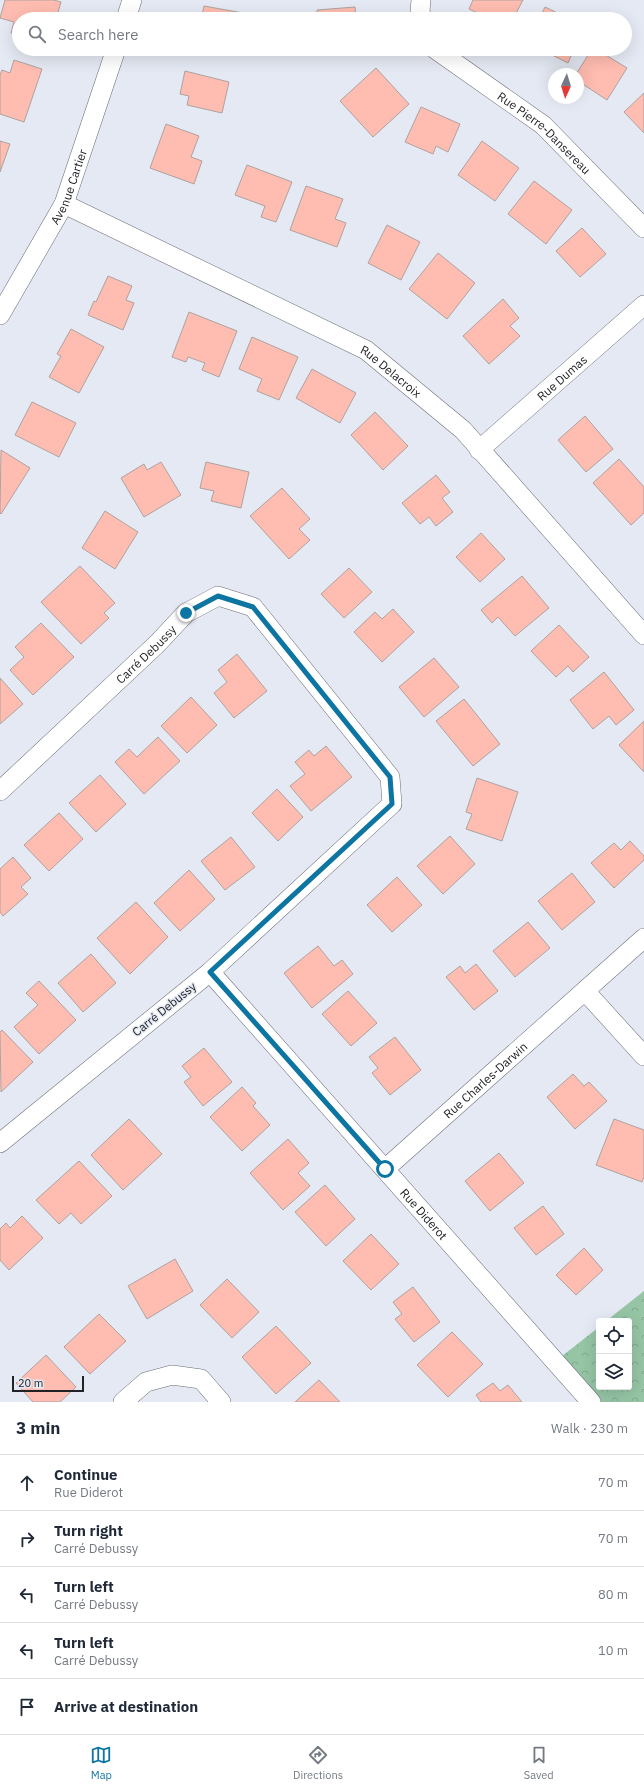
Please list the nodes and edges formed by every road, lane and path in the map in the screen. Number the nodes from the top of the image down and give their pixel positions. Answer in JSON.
{"nodes":[{"id":1,"x":132,"y":0,"type":"edge"},
{"id":2,"x":421,"y":0,"type":"edge"},
{"id":3,"x":128,"y":12,"type":"edge"},
{"id":4,"x":420,"y":12,"type":"edge"},
{"id":5,"x":114,"y":56,"type":"edge"},
{"id":6,"x":445,"y":56,"type":"edge"},
{"id":7,"x":64,"y":204,"type":"junction"},
{"id":8,"x":644,"y":228,"type":"edge"},
{"id":9,"x":644,"y":305,"type":"edge"},
{"id":10,"x":0,"y":315,"type":"edge"},
{"id":11,"x":479,"y":450,"type":"junction"},
{"id":12,"x":644,"y":635,"type":"edge"},
{"id":13,"x":0,"y":791,"type":"edge"},
{"id":14,"x":644,"y":938,"type":"edge"},
{"id":15,"x":210,"y":972,"type":"junction"},
{"id":16,"x":585,"y":991,"type":"junction"},
{"id":17,"x":644,"y":1056,"type":"edge"},
{"id":18,"x":0,"y":1143,"type":"edge"},
{"id":19,"x":385,"y":1169,"type":"junction"},
{"id":20,"x":122,"y":1402,"type":"edge"},
{"id":21,"x":221,"y":1402,"type":"edge"},
{"id":22,"x":591,"y":1402,"type":"edge"}],
"edges":[{"from":1,"to":3,"type":"street"},
{"from":2,"to":4,"type":"street"},
{"from":5,"to":7,"type":"street","name":"Avenue Cartier"},
{"from":6,"to":8,"type":"street","name":"Rue Pierre-Dansereau"},
{"from":7,"to":10,"type":"street","name":"Avenue Cartier"},
{"from":7,"to":11,"type":"street","name":"Rue Delacroix"},
{"from":9,"to":11,"type":"street","name":"Rue Dumas"},
{"from":11,"to":12,"type":"street","name":"Rue Delacroix"},
{"from":13,"to":15,"type":"street","name":"Carré Debussy"},
{"from":14,"to":16,"type":"street","name":"Rue Charles-Darwin"},
{"from":15,"to":18,"type":"street","name":"Carré Debussy"},
{"from":15,"to":19,"type":"street","name":"Rue Diderot"},
{"from":16,"to":17,"type":"street"},
{"from":16,"to":19,"type":"street","name":"Rue Charles-Darwin"},
{"from":19,"to":22,"type":"street","name":"Rue Diderot"},
{"from":20,"to":21,"type":"street"}]}
